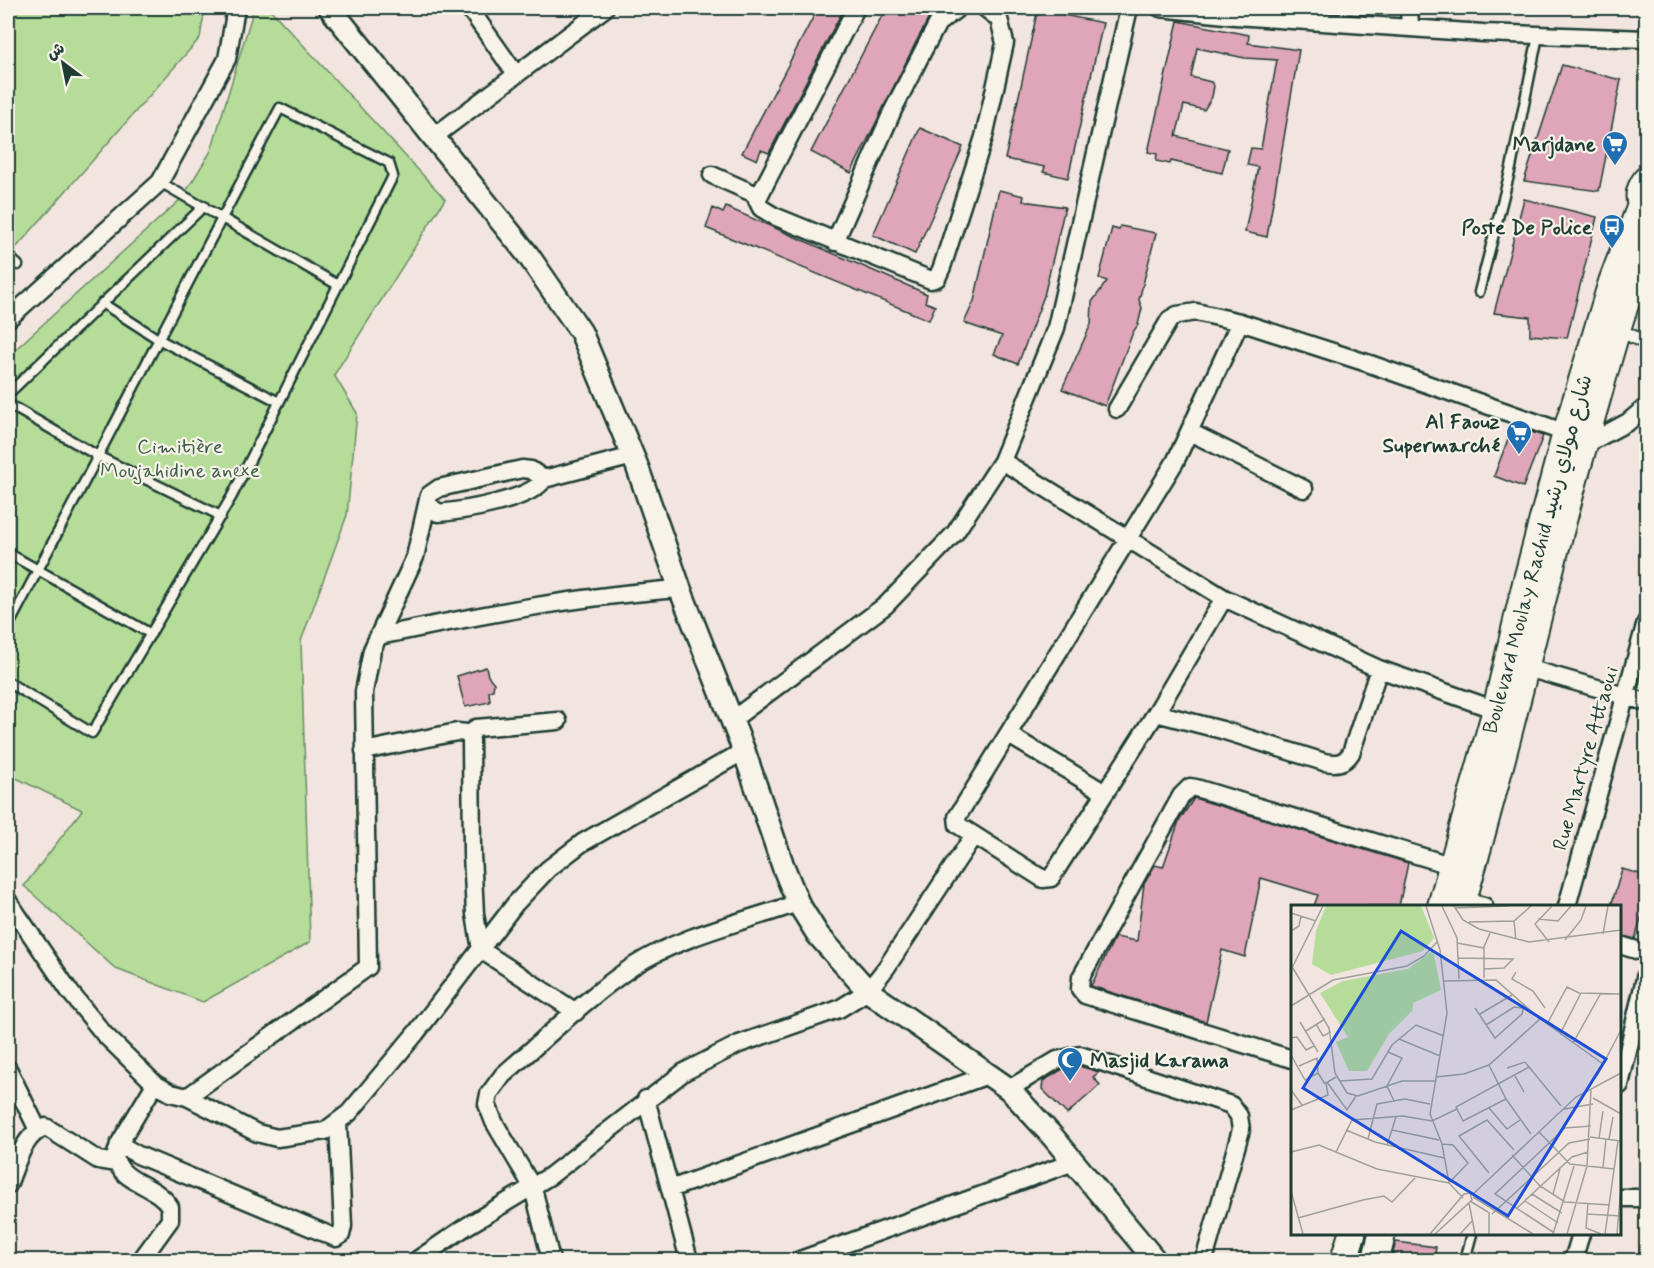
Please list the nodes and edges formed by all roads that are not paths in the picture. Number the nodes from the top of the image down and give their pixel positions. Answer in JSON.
{"nodes":[{"id":1,"x":236,"y":8,"type":"edge"},
{"id":2,"x":330,"y":8,"type":"edge"},
{"id":3,"x":469,"y":8,"type":"edge"},
{"id":4,"x":605,"y":8,"type":"edge"},
{"id":5,"x":856,"y":8,"type":"edge"},
{"id":6,"x":958,"y":8,"type":"edge"},
{"id":7,"x":985,"y":8,"type":"edge"},
{"id":8,"x":1129,"y":8,"type":"edge"},
{"id":9,"x":1160,"y":8,"type":"edge"},
{"id":10,"x":1409,"y":8,"type":"edge"},
{"id":11,"x":1184,"y":9,"type":"edge"},
{"id":12,"x":1296,"y":14,"type":"edge"},
{"id":13,"x":1410,"y":26,"type":"junction"},
{"id":14,"x":1538,"y":36,"type":"junction"},
{"id":15,"x":1647,"y":39,"type":"edge"},
{"id":16,"x":515,"y":74,"type":"junction"},
{"id":17,"x":432,"y":138,"type":"junction"},
{"id":18,"x":712,"y":175,"type":"dead end"},
{"id":19,"x":1646,"y":179,"type":"edge"},
{"id":20,"x":160,"y":182,"type":"junction"},
{"id":21,"x":757,"y":195,"type":"junction"},
{"id":22,"x":204,"y":206,"type":"junction"},
{"id":23,"x":1644,"y":208,"type":"edge"},
{"id":24,"x":222,"y":218,"type":"junction"},
{"id":25,"x":836,"y":242,"type":"junction"},
{"id":26,"x":1647,"y":251,"type":"edge"},
{"id":27,"x":8,"y":256,"type":"edge"},
{"id":28,"x":18,"y":265,"type":"dead end"},
{"id":29,"x":338,"y":285,"type":"junction"},
{"id":30,"x":1479,"y":292,"type":"dead end"},
{"id":31,"x":102,"y":303,"type":"junction"},
{"id":32,"x":8,"y":319,"type":"edge"},
{"id":33,"x":1240,"y":322,"type":"junction"},
{"id":34,"x":1617,"y":329,"type":"junction"},
{"id":35,"x":158,"y":339,"type":"junction"},
{"id":36,"x":1647,"y":343,"type":"edge"},
{"id":37,"x":8,"y":393,"type":"edge"},
{"id":38,"x":279,"y":402,"type":"junction"},
{"id":39,"x":8,"y":404,"type":"edge"},
{"id":40,"x":1647,"y":407,"type":"edge"},
{"id":41,"x":1117,"y":409,"type":"dead end"},
{"id":42,"x":1190,"y":432,"type":"junction"},
{"id":43,"x":1575,"y":439,"type":"junction"},
{"id":44,"x":98,"y":456,"type":"junction"},
{"id":45,"x":633,"y":456,"type":"junction"},
{"id":46,"x":1002,"y":461,"type":"junction"},
{"id":47,"x":544,"y":479,"type":"junction"},
{"id":48,"x":1304,"y":489,"type":"dead end"},
{"id":49,"x":427,"y":503,"type":"junction"},
{"id":50,"x":221,"y":516,"type":"junction"},
{"id":51,"x":1129,"y":540,"type":"junction"},
{"id":52,"x":8,"y":553,"type":"edge"},
{"id":53,"x":39,"y":568,"type":"junction"},
{"id":54,"x":680,"y":589,"type":"junction"},
{"id":55,"x":1224,"y":598,"type":"junction"},
{"id":56,"x":1647,"y":622,"type":"edge"},
{"id":57,"x":8,"y":627,"type":"edge"},
{"id":58,"x":151,"y":634,"type":"junction"},
{"id":59,"x":380,"y":636,"type":"junction"},
{"id":60,"x":1527,"y":668,"type":"junction"},
{"id":61,"x":1379,"y":669,"type":"junction"},
{"id":62,"x":8,"y":682,"type":"edge"},
{"id":63,"x":1625,"y":697,"type":"junction"},
{"id":64,"x":1647,"y":702,"type":"edge"},
{"id":65,"x":1497,"y":710,"type":"junction"},
{"id":66,"x":1156,"y":713,"type":"junction"},
{"id":67,"x":732,"y":720,"type":"junction"},
{"id":68,"x":558,"y":722,"type":"dead end"},
{"id":69,"x":1009,"y":735,"type":"junction"},
{"id":70,"x":470,"y":736,"type":"junction"},
{"id":71,"x":364,"y":751,"type":"junction"},
{"id":72,"x":744,"y":751,"type":"junction"},
{"id":73,"x":1105,"y":793,"type":"junction"},
{"id":74,"x":974,"y":835,"type":"junction"},
{"id":75,"x":1453,"y":866,"type":"junction"},
{"id":76,"x":8,"y":901,"type":"edge"},
{"id":77,"x":798,"y":903,"type":"junction"},
{"id":78,"x":1462,"y":905,"type":"edge"},
{"id":79,"x":1567,"y":905,"type":"edge"},
{"id":80,"x":1621,"y":945,"type":"edge"},
{"id":81,"x":481,"y":950,"type":"junction"},
{"id":82,"x":1647,"y":953,"type":"edge"},
{"id":83,"x":1647,"y":974,"type":"edge"},
{"id":84,"x":868,"y":991,"type":"junction"},
{"id":85,"x":576,"y":1011,"type":"junction"},
{"id":86,"x":1291,"y":1058,"type":"edge"},
{"id":87,"x":8,"y":1069,"type":"edge"},
{"id":88,"x":988,"y":1075,"type":"junction"},
{"id":89,"x":1621,"y":1081,"type":"edge"},
{"id":90,"x":155,"y":1084,"type":"junction"},
{"id":91,"x":1009,"y":1089,"type":"junction"},
{"id":92,"x":187,"y":1097,"type":"junction"},
{"id":93,"x":646,"y":1099,"type":"junction"},
{"id":94,"x":338,"y":1123,"type":"junction"},
{"id":95,"x":38,"y":1130,"type":"junction"},
{"id":96,"x":119,"y":1144,"type":"junction"},
{"id":97,"x":1074,"y":1162,"type":"junction"},
{"id":98,"x":116,"y":1163,"type":"junction"},
{"id":99,"x":8,"y":1185,"type":"edge"},
{"id":100,"x":533,"y":1188,"type":"junction"},
{"id":101,"x":670,"y":1189,"type":"junction"},
{"id":102,"x":1621,"y":1198,"type":"edge"},
{"id":103,"x":1647,"y":1198,"type":"edge"},
{"id":104,"x":1351,"y":1235,"type":"edge"},
{"id":105,"x":1382,"y":1235,"type":"edge"},
{"id":106,"x":1471,"y":1235,"type":"edge"},
{"id":107,"x":1580,"y":1235,"type":"edge"},
{"id":108,"x":141,"y":1260,"type":"edge"},
{"id":109,"x":417,"y":1260,"type":"edge"},
{"id":110,"x":551,"y":1260,"type":"edge"},
{"id":111,"x":689,"y":1260,"type":"edge"},
{"id":112,"x":801,"y":1260,"type":"edge"},
{"id":113,"x":1155,"y":1260,"type":"edge"},
{"id":114,"x":1204,"y":1260,"type":"edge"},
{"id":115,"x":1344,"y":1260,"type":"edge"},
{"id":116,"x":1376,"y":1260,"type":"edge"},
{"id":117,"x":1465,"y":1260,"type":"edge"},
{"id":118,"x":1573,"y":1260,"type":"edge"}],
"edges":[{"from":1,"to":20,"type":"street"},
{"from":2,"to":17,"type":"street"},
{"from":3,"to":16,"type":"street"},
{"from":4,"to":16,"type":"street"},
{"from":5,"to":21,"type":"street"},
{"from":6,"to":25,"type":"street"},
{"from":7,"to":25,"type":"street"},
{"from":8,"to":46,"type":"street"},
{"from":9,"to":11,"type":"street"},
{"from":10,"to":13,"type":"street"},
{"from":11,"to":12,"type":"street"},
{"from":12,"to":13,"type":"street"},
{"from":13,"to":14,"type":"street"},
{"from":14,"to":15,"type":"street"},
{"from":14,"to":30,"type":"lane"},
{"from":16,"to":17,"type":"street"},
{"from":17,"to":45,"type":"street"},
{"from":18,"to":21,"type":"street"},
{"from":19,"to":23,"type":"main road","name":"Boulevard Moulay Rachid شارع مولاي رشيد"},
{"from":20,"to":22,"type":"lane"},
{"from":20,"to":32,"type":"street"},
{"from":21,"to":25,"type":"street"},
{"from":22,"to":24,"type":"lane"},
{"from":22,"to":31,"type":"lane"},
{"from":23,"to":43,"type":"main road","name":"Boulevard Moulay Rachid شارع مولاي رشيد"},
{"from":24,"to":29,"type":"lane"},
{"from":24,"to":29,"type":"lane"},
{"from":24,"to":35,"type":"lane"},
{"from":26,"to":34,"type":"main road","name":"Boulevard Moulay Rachid شارع مولاي رشيد"},
{"from":27,"to":28,"type":"lane"},
{"from":29,"to":38,"type":"lane"},
{"from":31,"to":35,"type":"lane"},
{"from":31,"to":37,"type":"lane"},
{"from":33,"to":41,"type":"street"},
{"from":33,"to":42,"type":"street"},
{"from":33,"to":43,"type":"street"},
{"from":34,"to":36,"type":"street"},
{"from":34,"to":43,"type":"main road","name":"Boulevard Moulay Rachid شارع مولاي رشيد"},
{"from":35,"to":38,"type":"lane"},
{"from":35,"to":44,"type":"lane"},
{"from":38,"to":50,"type":"lane"},
{"from":39,"to":44,"type":"lane"},
{"from":40,"to":43,"type":"street"},
{"from":42,"to":48,"type":"street"},
{"from":42,"to":51,"type":"street"},
{"from":43,"to":60,"type":"main road","name":"Boulevard Moulay Rachid شارع مولاي رشيد"},
{"from":43,"to":65,"type":"main road","name":"Boulevard Moulay Rachid شارع مولاي رشيد"},
{"from":44,"to":50,"type":"lane"},
{"from":44,"to":53,"type":"lane"},
{"from":45,"to":47,"type":"street"},
{"from":45,"to":54,"type":"street"},
{"from":46,"to":51,"type":"street"},
{"from":46,"to":67,"type":"street"},
{"from":47,"to":49,"type":"street"},
{"from":47,"to":49,"type":"street"},
{"from":49,"to":59,"type":"street"},
{"from":50,"to":58,"type":"lane"},
{"from":51,"to":55,"type":"street"},
{"from":51,"to":69,"type":"street"},
{"from":52,"to":53,"type":"lane"},
{"from":53,"to":57,"type":"lane"},
{"from":53,"to":58,"type":"lane"},
{"from":54,"to":59,"type":"street"},
{"from":54,"to":67,"type":"street"},
{"from":55,"to":61,"type":"street"},
{"from":55,"to":66,"type":"street"},
{"from":56,"to":63,"type":"street","name":"Rue Martyre Attaoui"},
{"from":58,"to":62,"type":"lane"},
{"from":59,"to":71,"type":"street"},
{"from":60,"to":63,"type":"street"},
{"from":60,"to":78,"type":"main road","name":"Boulevard Moulay Rachid شارع مولاي رشيد"},
{"from":61,"to":65,"type":"street"},
{"from":61,"to":66,"type":"street"},
{"from":63,"to":64,"type":"street"},
{"from":63,"to":79,"type":"street","name":"Rue Martyre Attaoui"},
{"from":65,"to":75,"type":"main road","name":"Boulevard Moulay Rachid شارع مولاي رشيد"},
{"from":66,"to":73,"type":"street"},
{"from":67,"to":72,"type":"street"},
{"from":68,"to":70,"type":"street"},
{"from":69,"to":73,"type":"street"},
{"from":69,"to":74,"type":"street"},
{"from":70,"to":71,"type":"street"},
{"from":70,"to":81,"type":"street"},
{"from":71,"to":92,"type":"street"},
{"from":72,"to":77,"type":"street"},
{"from":72,"to":81,"type":"street"},
{"from":73,"to":74,"type":"street"},
{"from":74,"to":84,"type":"street"},
{"from":75,"to":78,"type":"main road","name":"Boulevard Moulay Rachid شارع مولاي رشيد"},
{"from":75,"to":86,"type":"street"},
{"from":76,"to":90,"type":"street"},
{"from":77,"to":84,"type":"street"},
{"from":77,"to":85,"type":"street"},
{"from":80,"to":82,"type":"street"},
{"from":81,"to":85,"type":"street"},
{"from":81,"to":94,"type":"street"},
{"from":83,"to":89,"type":"street"},
{"from":84,"to":88,"type":"street"},
{"from":84,"to":93,"type":"street"},
{"from":85,"to":100,"type":"street"},
{"from":87,"to":95,"type":"street"},
{"from":88,"to":91,"type":"street"},
{"from":88,"to":101,"type":"street"},
{"from":90,"to":92,"type":"street"},
{"from":90,"to":96,"type":"street"},
{"from":91,"to":97,"type":"street"},
{"from":91,"to":114,"type":"street"},
{"from":92,"to":94,"type":"street"},
{"from":93,"to":100,"type":"street"},
{"from":93,"to":101,"type":"street"},
{"from":94,"to":96,"type":"street"},
{"from":95,"to":98,"type":"street"},
{"from":95,"to":99,"type":"street"},
{"from":96,"to":98,"type":"street"},
{"from":97,"to":112,"type":"street"},
{"from":97,"to":113,"type":"street"},
{"from":98,"to":108,"type":"street"},
{"from":100,"to":109,"type":"street"},
{"from":100,"to":110,"type":"street"},
{"from":101,"to":111,"type":"street"},
{"from":102,"to":103,"type":"street"},
{"from":104,"to":115,"type":"main road"},
{"from":105,"to":116,"type":"main road"},
{"from":106,"to":117,"type":"lane"},
{"from":107,"to":118,"type":"street"}]}
